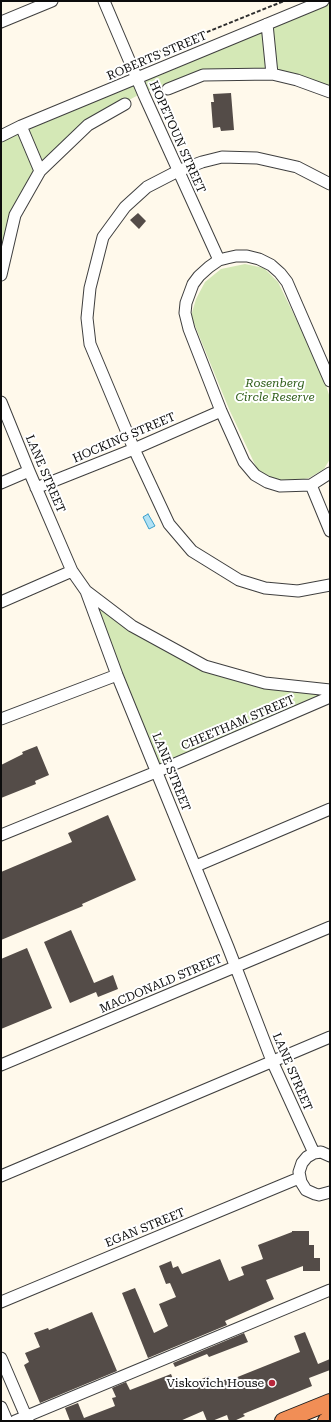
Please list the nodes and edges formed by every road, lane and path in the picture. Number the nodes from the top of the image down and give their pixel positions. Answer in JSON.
{"nodes":[{"id":1,"x":52,"y":1,"type":"edge"},
{"id":2,"x":104,"y":1,"type":"edge"},
{"id":3,"x":284,"y":1,"type":"edge"},
{"id":4,"x":323,"y":1,"type":"edge"},
{"id":5,"x":1,"y":22,"type":"edge"},
{"id":6,"x":267,"y":24,"type":"junction"},
{"id":7,"x":130,"y":63,"type":"junction"},
{"id":8,"x":272,"y":74,"type":"junction"},
{"id":9,"x":137,"y":78,"type":"junction"},
{"id":10,"x":168,"y":89,"type":"dead end"},
{"id":11,"x":330,"y":92,"type":"edge"},
{"id":12,"x":125,"y":104,"type":"dead end"},
{"id":13,"x":21,"y":126,"type":"junction"},
{"id":14,"x":1,"y":136,"type":"edge"},
{"id":15,"x":40,"y":171,"type":"junction"},
{"id":16,"x":178,"y":171,"type":"junction"},
{"id":17,"x":330,"y":184,"type":"edge"},
{"id":18,"x":219,"y":260,"type":"junction"},
{"id":19,"x":1,"y":275,"type":"edge"},
{"id":20,"x":328,"y":368,"type":"edge"},
{"id":21,"x":330,"y":382,"type":"edge"},
{"id":22,"x":1,"y":402,"type":"edge"},
{"id":23,"x":221,"y":411,"type":"junction"},
{"id":24,"x":134,"y":449,"type":"junction"},
{"id":25,"x":29,"y":471,"type":"junction"},
{"id":26,"x":330,"y":473,"type":"edge"},
{"id":27,"x":1,"y":483,"type":"edge"},
{"id":28,"x":311,"y":485,"type":"junction"},
{"id":29,"x":36,"y":488,"type":"junction"},
{"id":30,"x":330,"y":531,"type":"edge"},
{"id":31,"x":72,"y":571,"type":"junction"},
{"id":32,"x":330,"y":585,"type":"edge"},
{"id":33,"x":86,"y":591,"type":"junction"},
{"id":34,"x":1,"y":602,"type":"edge"},
{"id":35,"x":117,"y":675,"type":"junction"},
{"id":36,"x":330,"y":690,"type":"edge"},
{"id":37,"x":330,"y":697,"type":"edge"},
{"id":38,"x":1,"y":719,"type":"edge"},
{"id":39,"x":156,"y":772,"type":"junction"},
{"id":40,"x":330,"y":809,"type":"edge"},
{"id":41,"x":1,"y":835,"type":"edge"},
{"id":42,"x":196,"y":866,"type":"junction"},
{"id":43,"x":330,"y":927,"type":"edge"},
{"id":44,"x":237,"y":967,"type":"junction"},
{"id":45,"x":330,"y":1037,"type":"edge"},
{"id":46,"x":272,"y":1061,"type":"junction"},
{"id":47,"x":1,"y":1065,"type":"edge"},
{"id":48,"x":314,"y":1153,"type":"junction"},
{"id":49,"x":330,"y":1156,"type":"edge"},
{"id":50,"x":1,"y":1176,"type":"edge"},
{"id":51,"x":299,"y":1178,"type":"junction"},
{"id":52,"x":330,"y":1192,"type":"edge"},
{"id":53,"x":330,"y":1290,"type":"edge"},
{"id":54,"x":1,"y":1302,"type":"edge"},
{"id":55,"x":1,"y":1358,"type":"edge"},
{"id":56,"x":330,"y":1402,"type":"edge"},
{"id":57,"x":1,"y":1407,"type":"edge"},
{"id":58,"x":27,"y":1419,"type":"edge"},
{"id":59,"x":330,"y":1419,"type":"edge"},
{"id":60,"x":7,"y":1421,"type":"edge"},
{"id":61,"x":15,"y":1421,"type":"edge"},
{"id":62,"x":283,"y":1421,"type":"edge"},
{"id":63,"x":326,"y":1421,"type":"edge"}],
"edges":[{"from":1,"to":5,"type":"street"},
{"from":2,"to":7,"type":"street","name":"HOPETOUN STREET"},
{"from":3,"to":7,"type":"path"},
{"from":4,"to":6,"type":"street","name":"ROBERTS STREET"},
{"from":6,"to":8,"type":"street"},
{"from":6,"to":9,"type":"street","name":"ROBERTS STREET"},
{"from":7,"to":9,"type":"street","name":"HOPETOUN STREET"},
{"from":8,"to":10,"type":"street"},
{"from":8,"to":11,"type":"street"},
{"from":9,"to":13,"type":"street","name":"ROBERTS STREET"},
{"from":9,"to":16,"type":"street","name":"HOPETOUN STREET"},
{"from":12,"to":15,"type":"street"},
{"from":13,"to":14,"type":"street","name":"ROBERTS STREET"},
{"from":13,"to":15,"type":"street"},
{"from":15,"to":19,"type":"street"},
{"from":16,"to":17,"type":"street"},
{"from":16,"to":18,"type":"street","name":"HOPETOUN STREET"},
{"from":16,"to":24,"type":"street"},
{"from":18,"to":20,"type":"street"},
{"from":18,"to":23,"type":"street"},
{"from":20,"to":21,"type":"street"},
{"from":22,"to":25,"type":"street","name":"LANE STREET"},
{"from":23,"to":24,"type":"street","name":"HOCKING STREET"},
{"from":23,"to":28,"type":"street"},
{"from":24,"to":29,"type":"street","name":"HOCKING STREET"},
{"from":24,"to":32,"type":"street"},
{"from":25,"to":27,"type":"street"},
{"from":25,"to":29,"type":"street","name":"LANE STREET"},
{"from":26,"to":28,"type":"street"},
{"from":28,"to":30,"type":"street"},
{"from":29,"to":31,"type":"street","name":"LANE STREET"},
{"from":31,"to":33,"type":"street","name":"LANE STREET"},
{"from":31,"to":34,"type":"street"},
{"from":33,"to":35,"type":"street","name":"LANE STREET"},
{"from":33,"to":36,"type":"street"},
{"from":35,"to":38,"type":"street"},
{"from":35,"to":39,"type":"street","name":"LANE STREET"},
{"from":37,"to":39,"type":"street","name":"CHEETHAM STREET"},
{"from":39,"to":41,"type":"street","name":"CHEETHAM STREET"},
{"from":39,"to":42,"type":"street","name":"LANE STREET"},
{"from":40,"to":42,"type":"street"},
{"from":42,"to":44,"type":"street","name":"LANE STREET"},
{"from":43,"to":44,"type":"street","name":"MACDONALD STREET"},
{"from":44,"to":46,"type":"street","name":"LANE STREET"},
{"from":44,"to":47,"type":"street","name":"MACDONALD STREET"},
{"from":45,"to":46,"type":"street"},
{"from":46,"to":48,"type":"street","name":"LANE STREET"},
{"from":46,"to":50,"type":"street"},
{"from":48,"to":49,"type":"street"},
{"from":48,"to":51,"type":"street"},
{"from":51,"to":52,"type":"street"},
{"from":51,"to":54,"type":"street","name":"EGAN STREET"},
{"from":53,"to":58,"type":"street"},
{"from":55,"to":58,"type":"street"},
{"from":56,"to":62,"type":"highway"},
{"from":57,"to":60,"type":"street"},
{"from":58,"to":61,"type":"street"},
{"from":59,"to":63,"type":"highway"}]}
